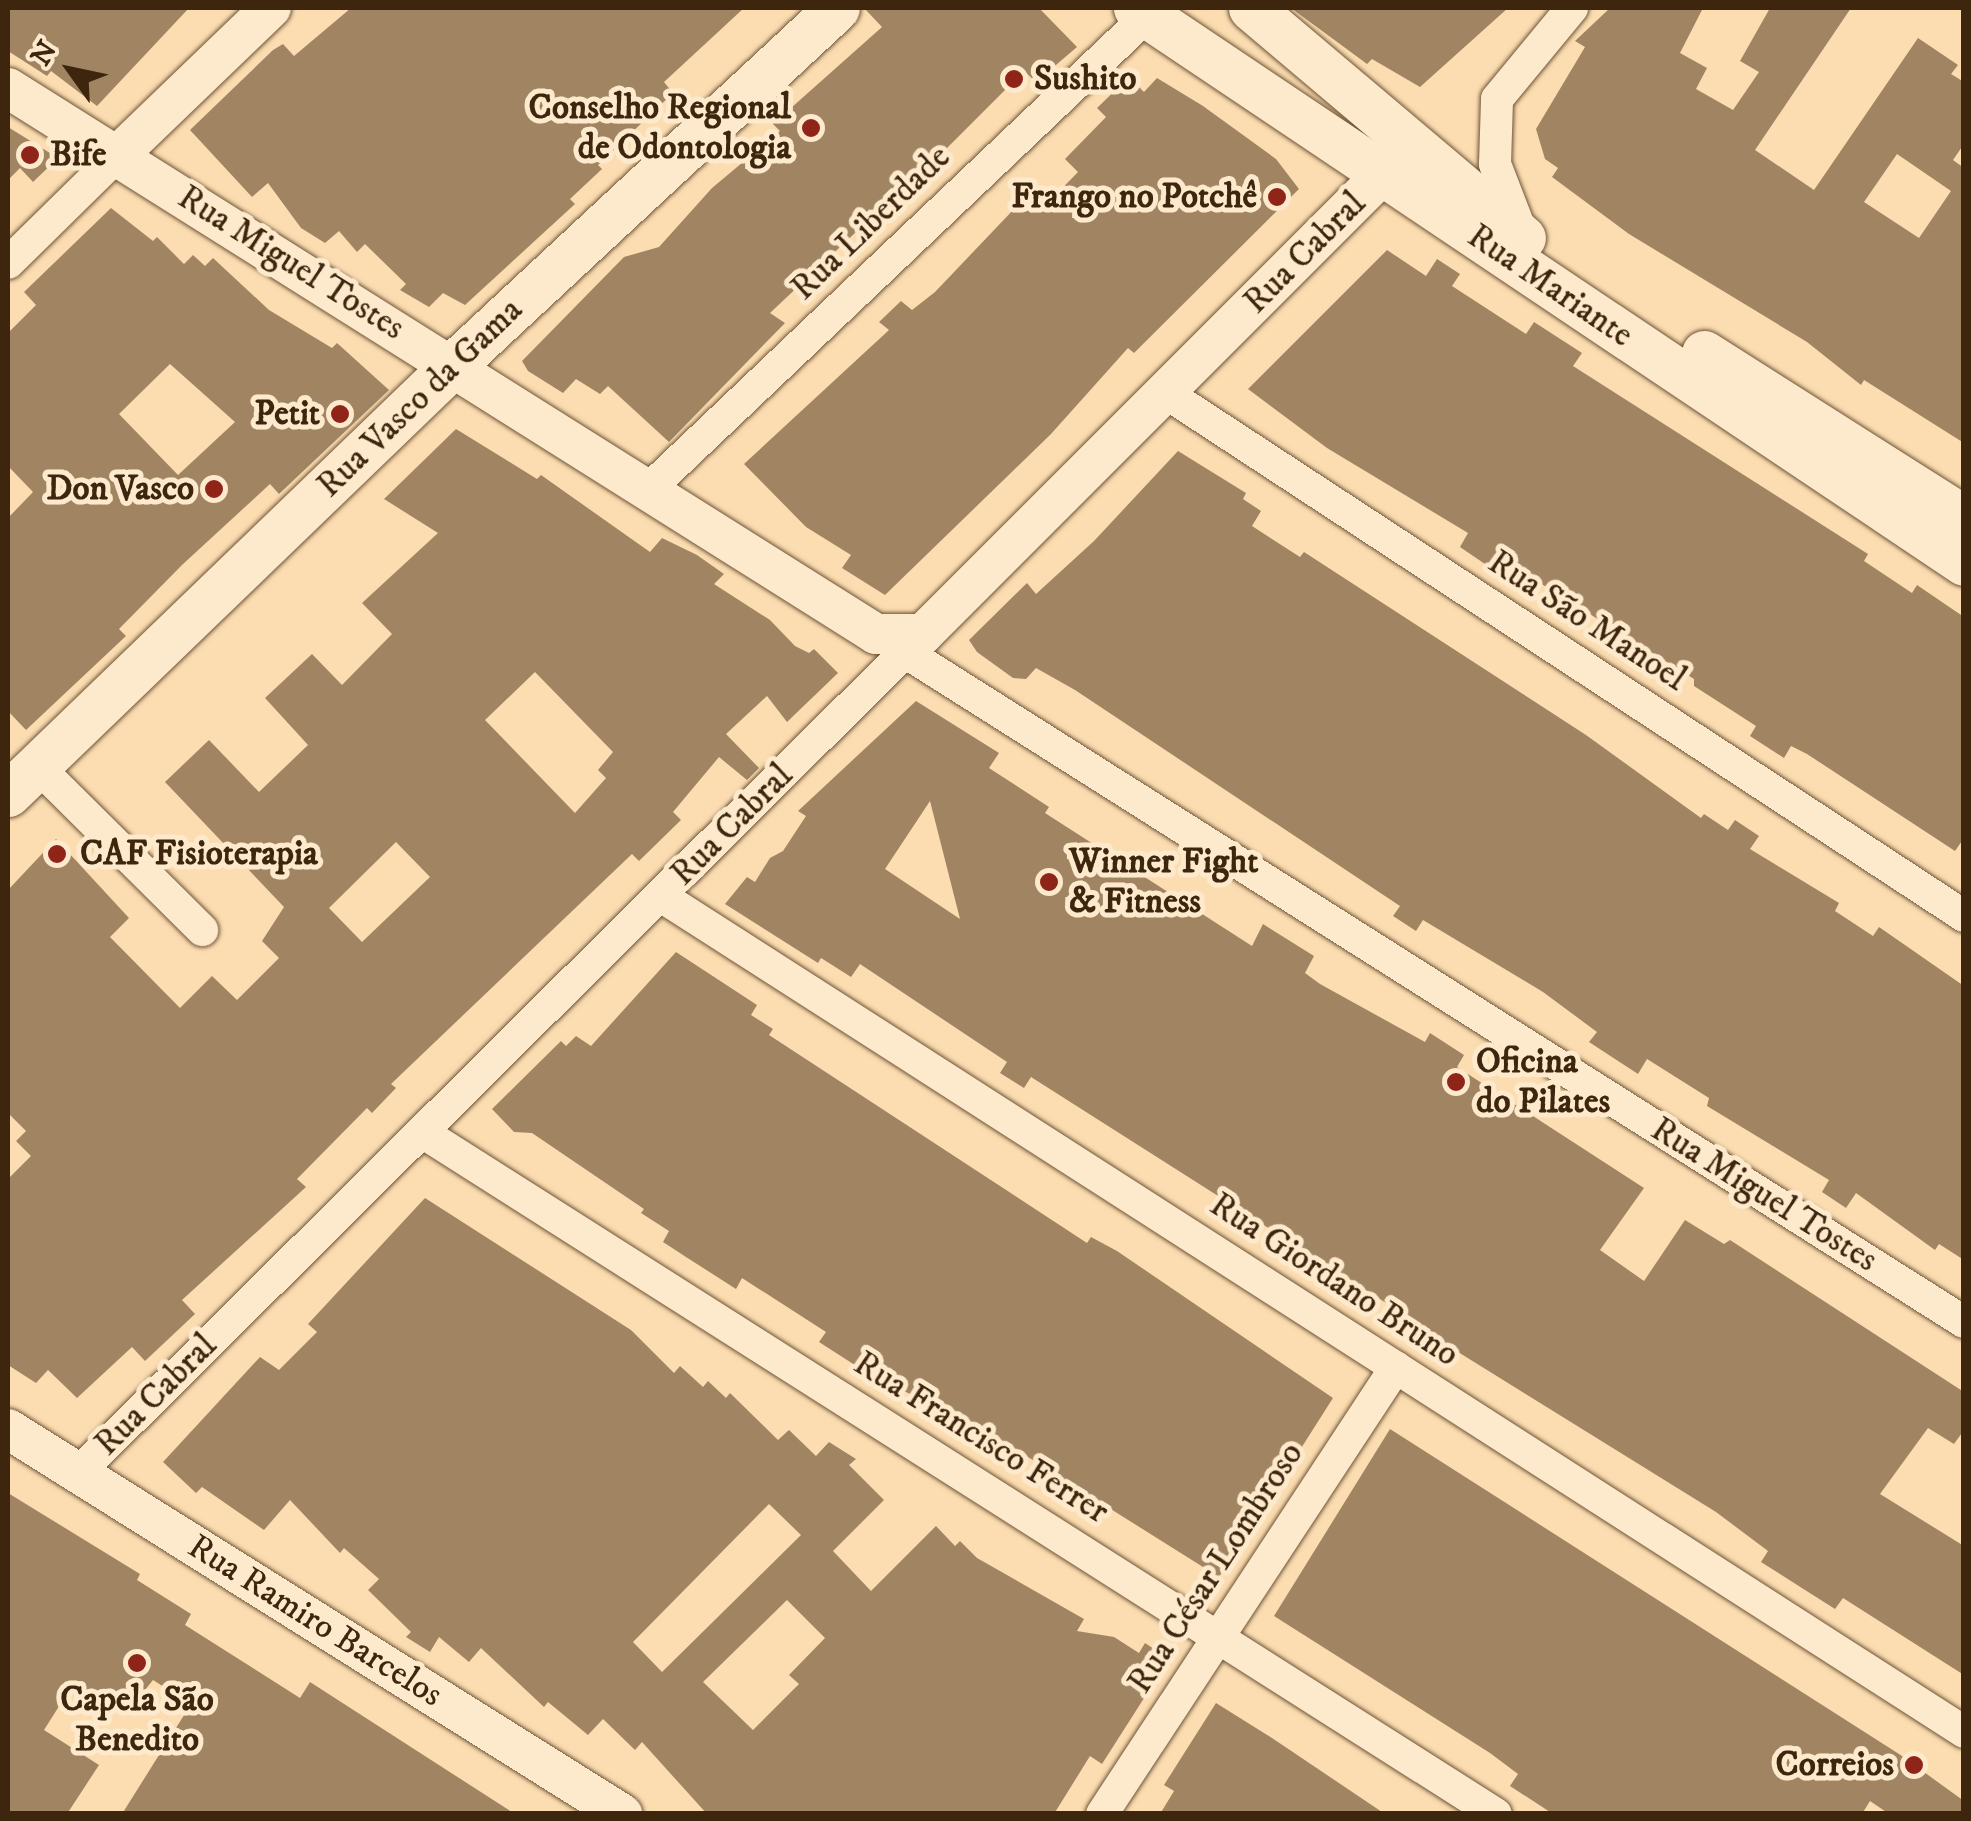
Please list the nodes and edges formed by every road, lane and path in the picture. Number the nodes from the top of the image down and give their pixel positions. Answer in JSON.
{"nodes":[{"id":1,"x":271,"y":8,"type":"edge"},
{"id":2,"x":837,"y":8,"type":"edge"},
{"id":3,"x":1250,"y":8,"type":"edge"},
{"id":4,"x":1572,"y":8,"type":"edge"},
{"id":5,"x":1142,"y":12,"type":"edge"},
{"id":6,"x":8,"y":88,"type":"edge"},
{"id":7,"x":118,"y":156,"type":"junction"},
{"id":8,"x":1382,"y":174,"type":"junction"},
{"id":9,"x":1524,"y":238,"type":"junction"},
{"id":10,"x":8,"y":263,"type":"edge"},
{"id":11,"x":453,"y":364,"type":"junction"},
{"id":12,"x":1166,"y":392,"type":"junction"},
{"id":13,"x":650,"y":488,"type":"junction"},
{"id":14,"x":1964,"y":518,"type":"edge"},
{"id":15,"x":1964,"y":563,"type":"edge"},
{"id":16,"x":898,"y":647,"type":"junction"},
{"id":17,"x":22,"y":780,"type":"edge"},
{"id":18,"x":662,"y":896,"type":"junction"},
{"id":19,"x":1964,"y":916,"type":"edge"},
{"id":20,"x":202,"y":930,"type":"dead end"},
{"id":21,"x":422,"y":1132,"type":"junction"},
{"id":22,"x":1964,"y":1322,"type":"edge"},
{"id":23,"x":1396,"y":1367,"type":"junction"},
{"id":24,"x":8,"y":1429,"type":"edge"},
{"id":25,"x":78,"y":1473,"type":"junction"},
{"id":26,"x":1219,"y":1636,"type":"junction"},
{"id":27,"x":1964,"y":1732,"type":"edge"},
{"id":28,"x":622,"y":1814,"type":"edge"},
{"id":29,"x":1102,"y":1814,"type":"edge"},
{"id":30,"x":1496,"y":1814,"type":"edge"}],
"edges":[{"from":1,"to":7,"type":"street"},
{"from":2,"to":11,"type":"main road","name":"Rua Vasco da Gama"},
{"from":3,"to":9,"type":"main road","name":"Rua Mariante"},
{"from":4,"to":9,"type":"street"},
{"from":5,"to":8,"type":"main road","name":"Rua Mariante"},
{"from":5,"to":13,"type":"street","name":"Rua Liberdade"},
{"from":6,"to":7,"type":"street","name":"Rua Miguel Tostes"},
{"from":7,"to":10,"type":"street"},
{"from":7,"to":11,"type":"street","name":"Rua Miguel Tostes"},
{"from":8,"to":12,"type":"street","name":"Rua Cabral"},
{"from":8,"to":15,"type":"main road","name":"Rua Mariante"},
{"from":9,"to":14,"type":"main road","name":"Rua Mariante"},
{"from":11,"to":13,"type":"street","name":"Rua Miguel Tostes"},
{"from":11,"to":17,"type":"main road","name":"Rua Vasco da Gama"},
{"from":12,"to":16,"type":"street","name":"Rua Cabral"},
{"from":12,"to":19,"type":"street","name":"Rua São Manoel"},
{"from":13,"to":16,"type":"street","name":"Rua Miguel Tostes"},
{"from":16,"to":18,"type":"street","name":"Rua Cabral"},
{"from":16,"to":22,"type":"street","name":"Rua Miguel Tostes"},
{"from":17,"to":20,"type":"street"},
{"from":18,"to":21,"type":"street","name":"Rua Cabral"},
{"from":18,"to":23,"type":"street","name":"Rua Giordano Bruno"},
{"from":21,"to":25,"type":"street","name":"Rua Cabral"},
{"from":21,"to":26,"type":"street","name":"Rua Francisco Ferrer"},
{"from":23,"to":26,"type":"street","name":"Rua César Lombroso"},
{"from":23,"to":27,"type":"street","name":"Rua Giordano Bruno"},
{"from":24,"to":25,"type":"street","name":"Rua Ramiro Barcelos"},
{"from":25,"to":28,"type":"street","name":"Rua Ramiro Barcelos"},
{"from":26,"to":29,"type":"street","name":"Rua César Lombroso"},
{"from":26,"to":30,"type":"street","name":"Rua Francisco Ferrer"}]}
